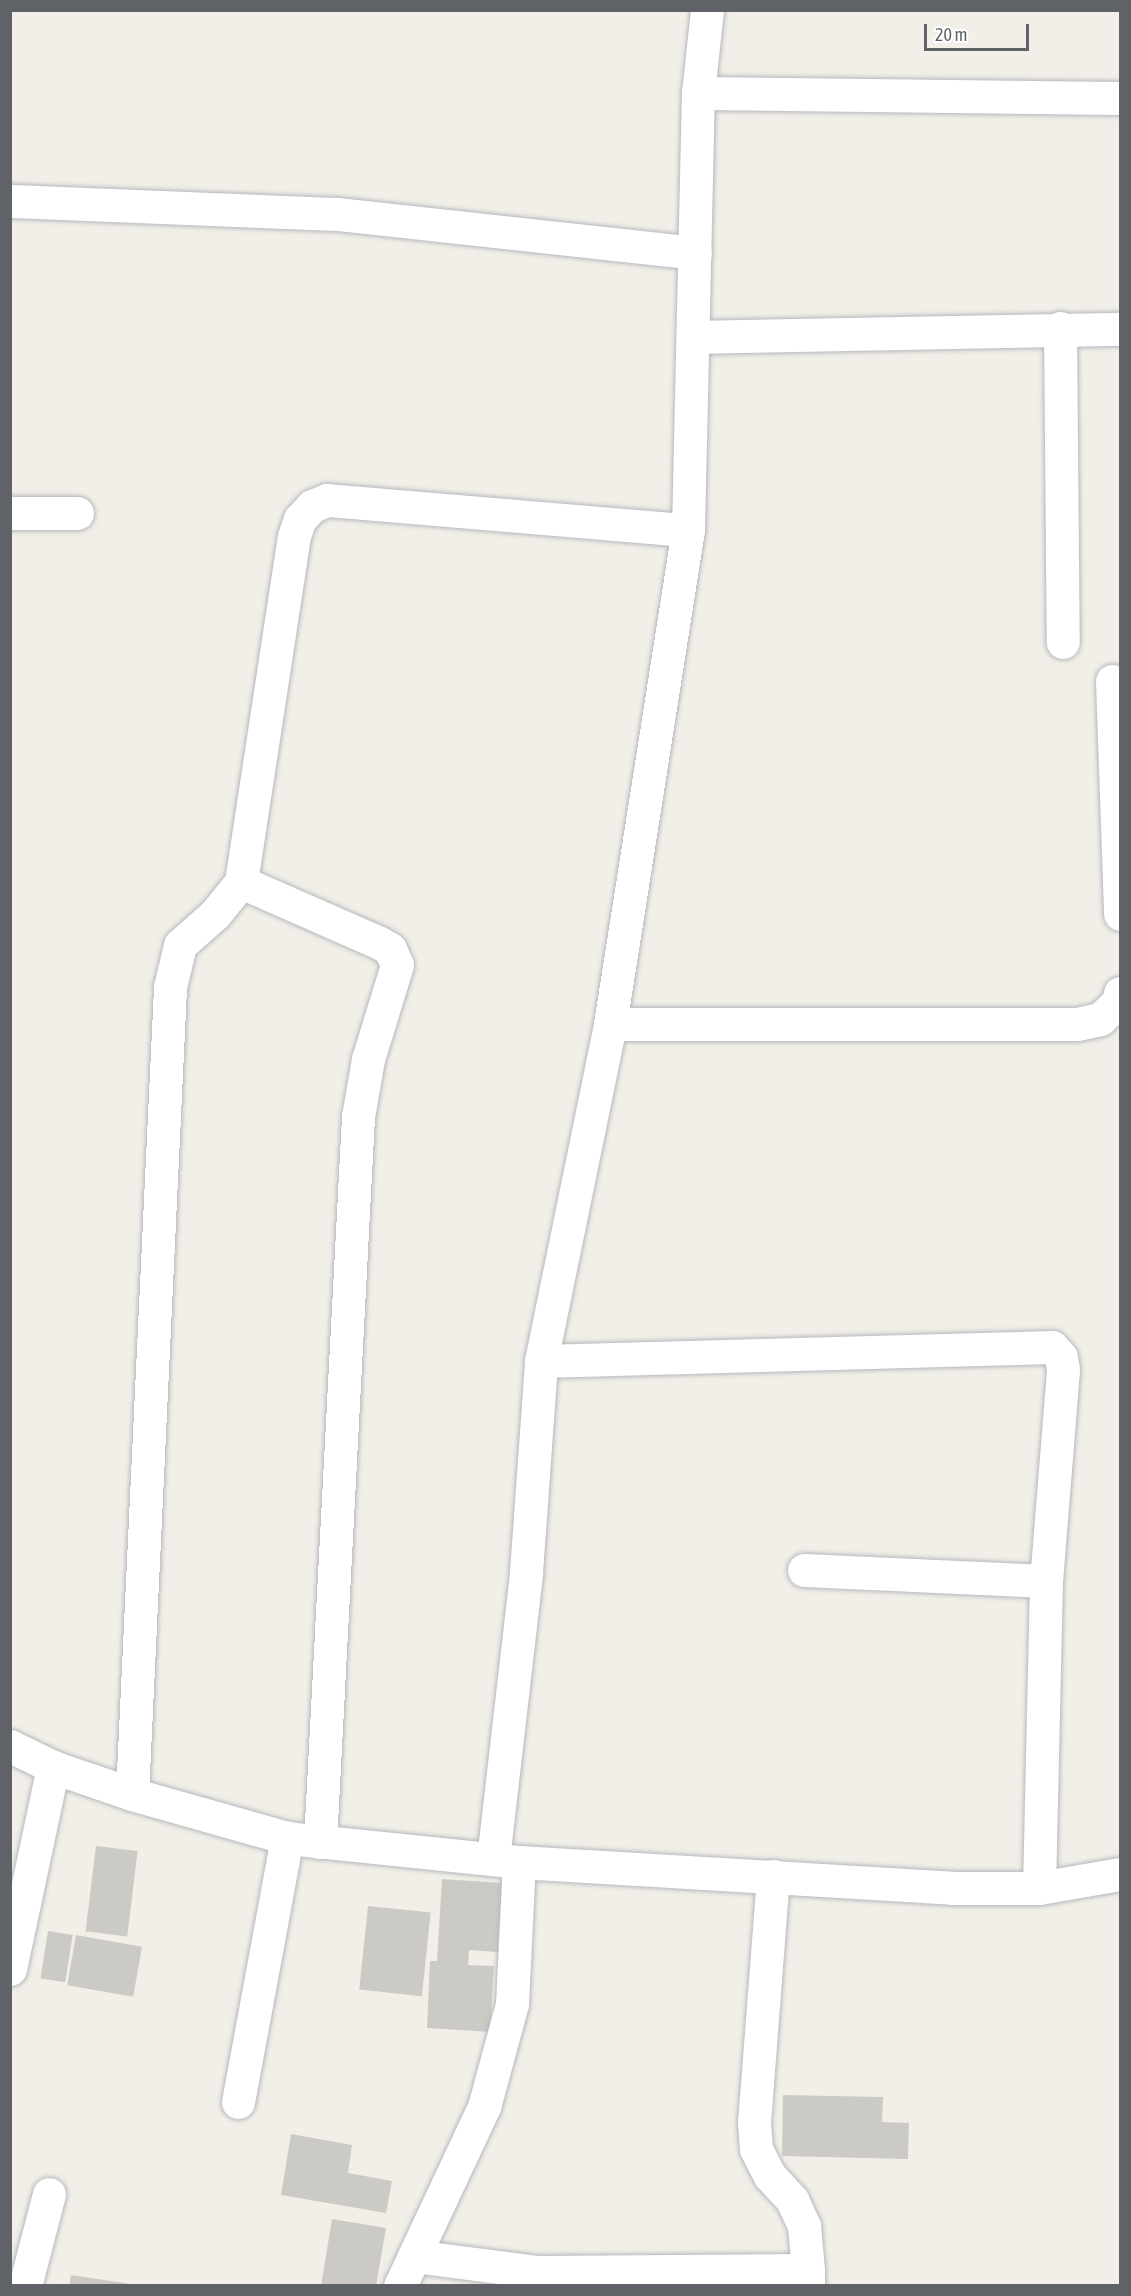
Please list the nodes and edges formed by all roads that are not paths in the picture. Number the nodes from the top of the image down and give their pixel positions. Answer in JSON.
{"nodes":[{"id":1,"x":707,"y":10,"type":"edge"},
{"id":2,"x":698,"y":93,"type":"junction"},
{"id":3,"x":1120,"y":98,"type":"edge"},
{"id":4,"x":10,"y":201,"type":"edge"},
{"id":5,"x":695,"y":252,"type":"junction"},
{"id":6,"x":1060,"y":328,"type":"junction"},
{"id":7,"x":1120,"y":329,"type":"edge"},
{"id":8,"x":694,"y":337,"type":"junction"},
{"id":9,"x":10,"y":513,"type":"edge"},
{"id":10,"x":77,"y":513,"type":"dead end"},
{"id":11,"x":688,"y":530,"type":"junction"},
{"id":12,"x":1063,"y":642,"type":"dead end"},
{"id":13,"x":1112,"y":681,"type":"dead end"},
{"id":14,"x":241,"y":882,"type":"junction"},
{"id":15,"x":1120,"y":914,"type":"edge"},
{"id":16,"x":1120,"y":993,"type":"edge"},
{"id":17,"x":610,"y":1024,"type":"junction"},
{"id":18,"x":541,"y":1361,"type":"junction"},
{"id":19,"x":804,"y":1570,"type":"dead end"},
{"id":20,"x":1046,"y":1581,"type":"junction"},
{"id":21,"x":10,"y":1746,"type":"edge"},
{"id":22,"x":53,"y":1767,"type":"junction"},
{"id":23,"x":132,"y":1794,"type":"junction"},
{"id":24,"x":288,"y":1838,"type":"junction"},
{"id":25,"x":320,"y":1842,"type":"junction"},
{"id":26,"x":506,"y":1860,"type":"junction"},
{"id":27,"x":1120,"y":1874,"type":"edge"},
{"id":28,"x":773,"y":1876,"type":"junction"},
{"id":29,"x":1039,"y":1888,"type":"junction"},
{"id":30,"x":10,"y":1969,"type":"edge"},
{"id":31,"x":238,"y":2102,"type":"dead end"},
{"id":32,"x":49,"y":2194,"type":"dead end"},
{"id":33,"x":414,"y":2256,"type":"junction"},
{"id":34,"x":808,"y":2278,"type":"edge"},
{"id":35,"x":26,"y":2286,"type":"edge"},
{"id":36,"x":400,"y":2286,"type":"edge"}],
"edges":[{"from":1,"to":2,"type":"street"},
{"from":2,"to":3,"type":"street"},
{"from":2,"to":5,"type":"street"},
{"from":4,"to":5,"type":"street"},
{"from":5,"to":8,"type":"street"},
{"from":6,"to":7,"type":"street"},
{"from":6,"to":8,"type":"street"},
{"from":6,"to":12,"type":"street"},
{"from":8,"to":11,"type":"street"},
{"from":9,"to":10,"type":"street"},
{"from":11,"to":14,"type":"street"},
{"from":11,"to":17,"type":"street"},
{"from":13,"to":15,"type":"street"},
{"from":14,"to":23,"type":"street"},
{"from":14,"to":25,"type":"street"},
{"from":16,"to":17,"type":"street"},
{"from":17,"to":18,"type":"street"},
{"from":18,"to":20,"type":"street"},
{"from":18,"to":26,"type":"street"},
{"from":19,"to":20,"type":"street"},
{"from":20,"to":29,"type":"street"},
{"from":21,"to":22,"type":"street"},
{"from":22,"to":23,"type":"street"},
{"from":22,"to":30,"type":"street"},
{"from":23,"to":24,"type":"street"},
{"from":24,"to":25,"type":"street"},
{"from":24,"to":31,"type":"street"},
{"from":25,"to":26,"type":"street"},
{"from":26,"to":28,"type":"street"},
{"from":26,"to":33,"type":"street"},
{"from":27,"to":29,"type":"street"},
{"from":28,"to":29,"type":"street"},
{"from":28,"to":34,"type":"street"},
{"from":32,"to":35,"type":"street"},
{"from":33,"to":34,"type":"street"},
{"from":33,"to":36,"type":"street"}]}
